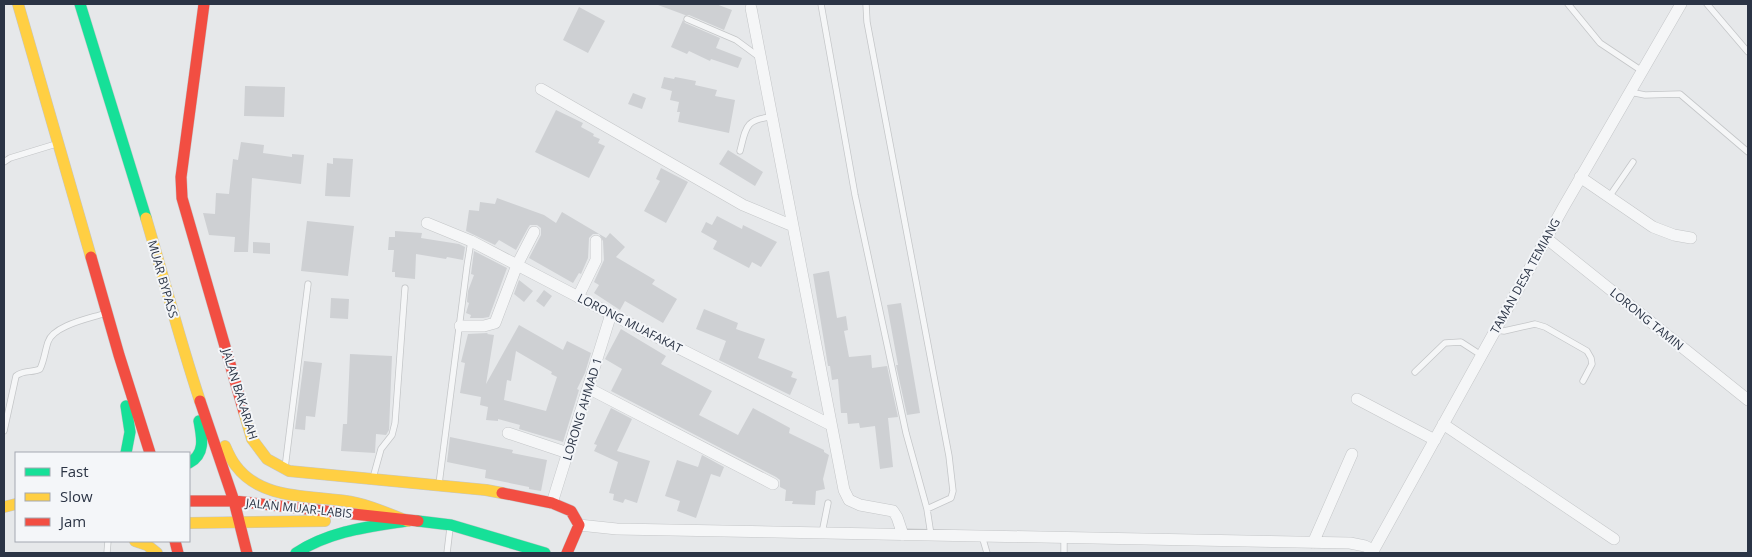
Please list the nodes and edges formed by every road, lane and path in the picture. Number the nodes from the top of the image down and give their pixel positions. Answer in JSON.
{"nodes":[{"id":1,"x":18,"y":4,"type":"edge"},
{"id":2,"x":80,"y":4,"type":"edge"},
{"id":3,"x":204,"y":4,"type":"edge"},
{"id":4,"x":821,"y":4,"type":"edge"},
{"id":5,"x":866,"y":4,"type":"edge"},
{"id":6,"x":1568,"y":4,"type":"edge"},
{"id":7,"x":1681,"y":4,"type":"edge"},
{"id":8,"x":1707,"y":4,"type":"edge"},
{"id":9,"x":750,"y":8,"type":"dead end"},
{"id":10,"x":687,"y":19,"type":"dead end"},
{"id":11,"x":1748,"y":52,"type":"edge"},
{"id":12,"x":760,"y":58,"type":"junction"},
{"id":13,"x":1642,"y":71,"type":"junction"},
{"id":14,"x":541,"y":89,"type":"dead end"},
{"id":15,"x":1630,"y":92,"type":"junction"},
{"id":16,"x":772,"y":117,"type":"junction"},
{"id":17,"x":58,"y":144,"type":"junction"},
{"id":18,"x":740,"y":151,"type":"dead end"},
{"id":19,"x":1748,"y":152,"type":"edge"},
{"id":20,"x":4,"y":162,"type":"edge"},
{"id":21,"x":1633,"y":162,"type":"dead end"},
{"id":22,"x":1580,"y":177,"type":"junction"},
{"id":23,"x":1609,"y":197,"type":"junction"},
{"id":24,"x":427,"y":223,"type":"dead end"},
{"id":25,"x":793,"y":226,"type":"junction"},
{"id":26,"x":534,"y":232,"type":"dead end"},
{"id":27,"x":1546,"y":238,"type":"junction"},
{"id":28,"x":1691,"y":238,"type":"dead end"},
{"id":29,"x":472,"y":241,"type":"junction"},
{"id":30,"x":596,"y":241,"type":"dead end"},
{"id":31,"x":517,"y":265,"type":"junction"},
{"id":32,"x":308,"y":284,"type":"dead end"},
{"id":33,"x":405,"y":288,"type":"dead end"},
{"id":34,"x":169,"y":295,"type":"junction"},
{"id":35,"x":578,"y":297,"type":"junction"},
{"id":36,"x":107,"y":312,"type":"junction"},
{"id":37,"x":611,"y":314,"type":"junction"},
{"id":38,"x":460,"y":326,"type":"junction"},
{"id":39,"x":1495,"y":330,"type":"junction"},
{"id":40,"x":119,"y":355,"type":"junction"},
{"id":41,"x":1481,"y":355,"type":"junction"},
{"id":42,"x":187,"y":362,"type":"junction"},
{"id":43,"x":1415,"y":372,"type":"dead end"},
{"id":44,"x":1583,"y":381,"type":"dead end"},
{"id":45,"x":588,"y":388,"type":"junction"},
{"id":46,"x":1357,"y":399,"type":"dead end"},
{"id":47,"x":1748,"y":400,"type":"edge"},
{"id":48,"x":1443,"y":424,"type":"junction"},
{"id":49,"x":831,"y":425,"type":"junction"},
{"id":50,"x":4,"y":431,"type":"edge"},
{"id":51,"x":508,"y":433,"type":"dead end"},
{"id":52,"x":145,"y":437,"type":"junction"},
{"id":53,"x":1435,"y":440,"type":"junction"},
{"id":54,"x":126,"y":452,"type":"edge"},
{"id":55,"x":150,"y":452,"type":"edge"},
{"id":56,"x":157,"y":452,"type":"edge"},
{"id":57,"x":568,"y":453,"type":"junction"},
{"id":58,"x":1352,"y":454,"type":"dead end"},
{"id":59,"x":190,"y":463,"type":"edge"},
{"id":60,"x":285,"y":469,"type":"junction"},
{"id":61,"x":373,"y":480,"type":"junction"},
{"id":62,"x":773,"y":484,"type":"dead end"},
{"id":63,"x":439,"y":485,"type":"junction"},
{"id":64,"x":190,"y":501,"type":"edge"},
{"id":65,"x":234,"y":501,"type":"junction"},
{"id":66,"x":828,"y":502,"type":"dead end"},
{"id":67,"x":552,"y":503,"type":"junction"},
{"id":68,"x":927,"y":509,"type":"junction"},
{"id":69,"x":408,"y":520,"type":"junction"},
{"id":70,"x":239,"y":522,"type":"junction"},
{"id":71,"x":190,"y":523,"type":"edge"},
{"id":72,"x":451,"y":525,"type":"junction"},
{"id":73,"x":579,"y":525,"type":"junction"},
{"id":74,"x":822,"y":533,"type":"junction"},
{"id":75,"x":903,"y":535,"type":"junction"},
{"id":76,"x":932,"y":535,"type":"junction"},
{"id":77,"x":982,"y":536,"type":"junction"},
{"id":78,"x":1064,"y":538,"type":"junction"},
{"id":79,"x":1614,"y":539,"type":"dead end"},
{"id":80,"x":138,"y":542,"type":"edge"},
{"id":81,"x":1313,"y":542,"type":"junction"},
{"id":82,"x":1373,"y":552,"type":"edge"},
{"id":83,"x":157,"y":553,"type":"edge"},
{"id":84,"x":247,"y":553,"type":"edge"},
{"id":85,"x":296,"y":553,"type":"edge"},
{"id":86,"x":447,"y":553,"type":"edge"},
{"id":87,"x":545,"y":553,"type":"edge"},
{"id":88,"x":567,"y":553,"type":"edge"},
{"id":89,"x":987,"y":553,"type":"edge"},
{"id":90,"x":1064,"y":553,"type":"edge"}],
"edges":[{"from":1,"to":17,"type":"main road"},
{"from":2,"to":34,"type":"main road","name":"MUAR BYPASS"},
{"from":3,"to":60,"type":"main road","name":"JALAN BAKARIAH"},
{"from":4,"to":68,"type":"lane"},
{"from":5,"to":68,"type":"lane"},
{"from":6,"to":13,"type":"lane"},
{"from":7,"to":13,"type":"street","name":"TAMAN DESA TEMIANG"},
{"from":8,"to":11,"type":"lane"},
{"from":9,"to":12,"type":"street"},
{"from":10,"to":12,"type":"lane"},
{"from":12,"to":16,"type":"street"},
{"from":13,"to":15,"type":"street","name":"TAMAN DESA TEMIANG"},
{"from":14,"to":25,"type":"street"},
{"from":15,"to":19,"type":"lane"},
{"from":15,"to":22,"type":"street","name":"TAMAN DESA TEMIANG"},
{"from":16,"to":18,"type":"lane"},
{"from":16,"to":25,"type":"street"},
{"from":17,"to":20,"type":"lane"},
{"from":17,"to":36,"type":"main road"},
{"from":21,"to":23,"type":"lane"},
{"from":22,"to":23,"type":"street"},
{"from":22,"to":27,"type":"street","name":"TAMAN DESA TEMIANG"},
{"from":23,"to":28,"type":"street"},
{"from":24,"to":29,"type":"street","name":"LORONG MUAFAKAT"},
{"from":25,"to":49,"type":"street"},
{"from":26,"to":31,"type":"street"},
{"from":27,"to":39,"type":"street","name":"TAMAN DESA TEMIANG"},
{"from":27,"to":47,"type":"street","name":"LORONG TAMIN"},
{"from":29,"to":31,"type":"street","name":"LORONG MUAFAKAT"},
{"from":29,"to":38,"type":"lane"},
{"from":30,"to":35,"type":"street"},
{"from":31,"to":35,"type":"street","name":"LORONG MUAFAKAT"},
{"from":31,"to":38,"type":"street"},
{"from":32,"to":60,"type":"lane"},
{"from":33,"to":61,"type":"lane"},
{"from":34,"to":42,"type":"main road","name":"MUAR BYPASS"},
{"from":34,"to":69,"type":"main road"},
{"from":35,"to":37,"type":"street","name":"LORONG MUAFAKAT"},
{"from":36,"to":40,"type":"main road"},
{"from":36,"to":50,"type":"lane"},
{"from":37,"to":45,"type":"street","name":"LORONG AHMAD 1"},
{"from":37,"to":49,"type":"street","name":"LORONG MUAFAKAT"},
{"from":38,"to":63,"type":"lane"},
{"from":39,"to":41,"type":"street","name":"TAMAN DESA TEMIANG"},
{"from":39,"to":44,"type":"lane"},
{"from":40,"to":52,"type":"main road"},
{"from":40,"to":54,"type":"main road"},
{"from":41,"to":43,"type":"lane"},
{"from":41,"to":48,"type":"street","name":"TAMAN DESA TEMIANG"},
{"from":42,"to":59,"type":"main road"},
{"from":42,"to":65,"type":"main road","name":"MUAR BYPASS"},
{"from":45,"to":57,"type":"street","name":"LORONG AHMAD 1"},
{"from":45,"to":62,"type":"street"},
{"from":46,"to":53,"type":"street"},
{"from":48,"to":53,"type":"street","name":"TAMAN DESA TEMIANG"},
{"from":48,"to":79,"type":"street"},
{"from":49,"to":75,"type":"street"},
{"from":51,"to":57,"type":"street"},
{"from":52,"to":55,"type":"main road"},
{"from":52,"to":56,"type":"main road"},
{"from":53,"to":82,"type":"street","name":"TAMAN DESA TEMIANG"},
{"from":57,"to":67,"type":"street","name":"LORONG AHMAD 1"},
{"from":58,"to":81,"type":"street"},
{"from":60,"to":61,"type":"main road","name":"JALAN BAKARIAH"},
{"from":61,"to":63,"type":"main road","name":"JALAN BAKARIAH"},
{"from":63,"to":67,"type":"main road","name":"JALAN BAKARIAH"},
{"from":64,"to":65,"type":"main road","name":"JALAN MUAR-LABIS"},
{"from":65,"to":69,"type":"main road","name":"JALAN MUAR-LABIS"},
{"from":65,"to":70,"type":"main road","name":"MUAR BYPASS"},
{"from":66,"to":74,"type":"lane"},
{"from":67,"to":73,"type":"main road","name":"JALAN BAKARIAH"},
{"from":68,"to":76,"type":"lane"},
{"from":69,"to":70,"type":"main road","name":"JALAN MUAR-LABIS"},
{"from":69,"to":72,"type":"main road","name":"JALAN MUAR-LABIS"},
{"from":69,"to":85,"type":"main road"},
{"from":70,"to":71,"type":"main road","name":"JALAN MUAR-LABIS"},
{"from":70,"to":84,"type":"main road","name":"MUAR BYPASS"},
{"from":72,"to":86,"type":"lane"},
{"from":72,"to":87,"type":"main road","name":"JALAN MUAR-LABIS"},
{"from":73,"to":74,"type":"street"},
{"from":73,"to":88,"type":"main road"},
{"from":74,"to":75,"type":"street"},
{"from":75,"to":76,"type":"street"},
{"from":76,"to":77,"type":"street"},
{"from":77,"to":78,"type":"street"},
{"from":77,"to":89,"type":"lane"},
{"from":78,"to":81,"type":"street"},
{"from":78,"to":90,"type":"lane"},
{"from":80,"to":83,"type":"main road"},
{"from":81,"to":82,"type":"street"}]}
